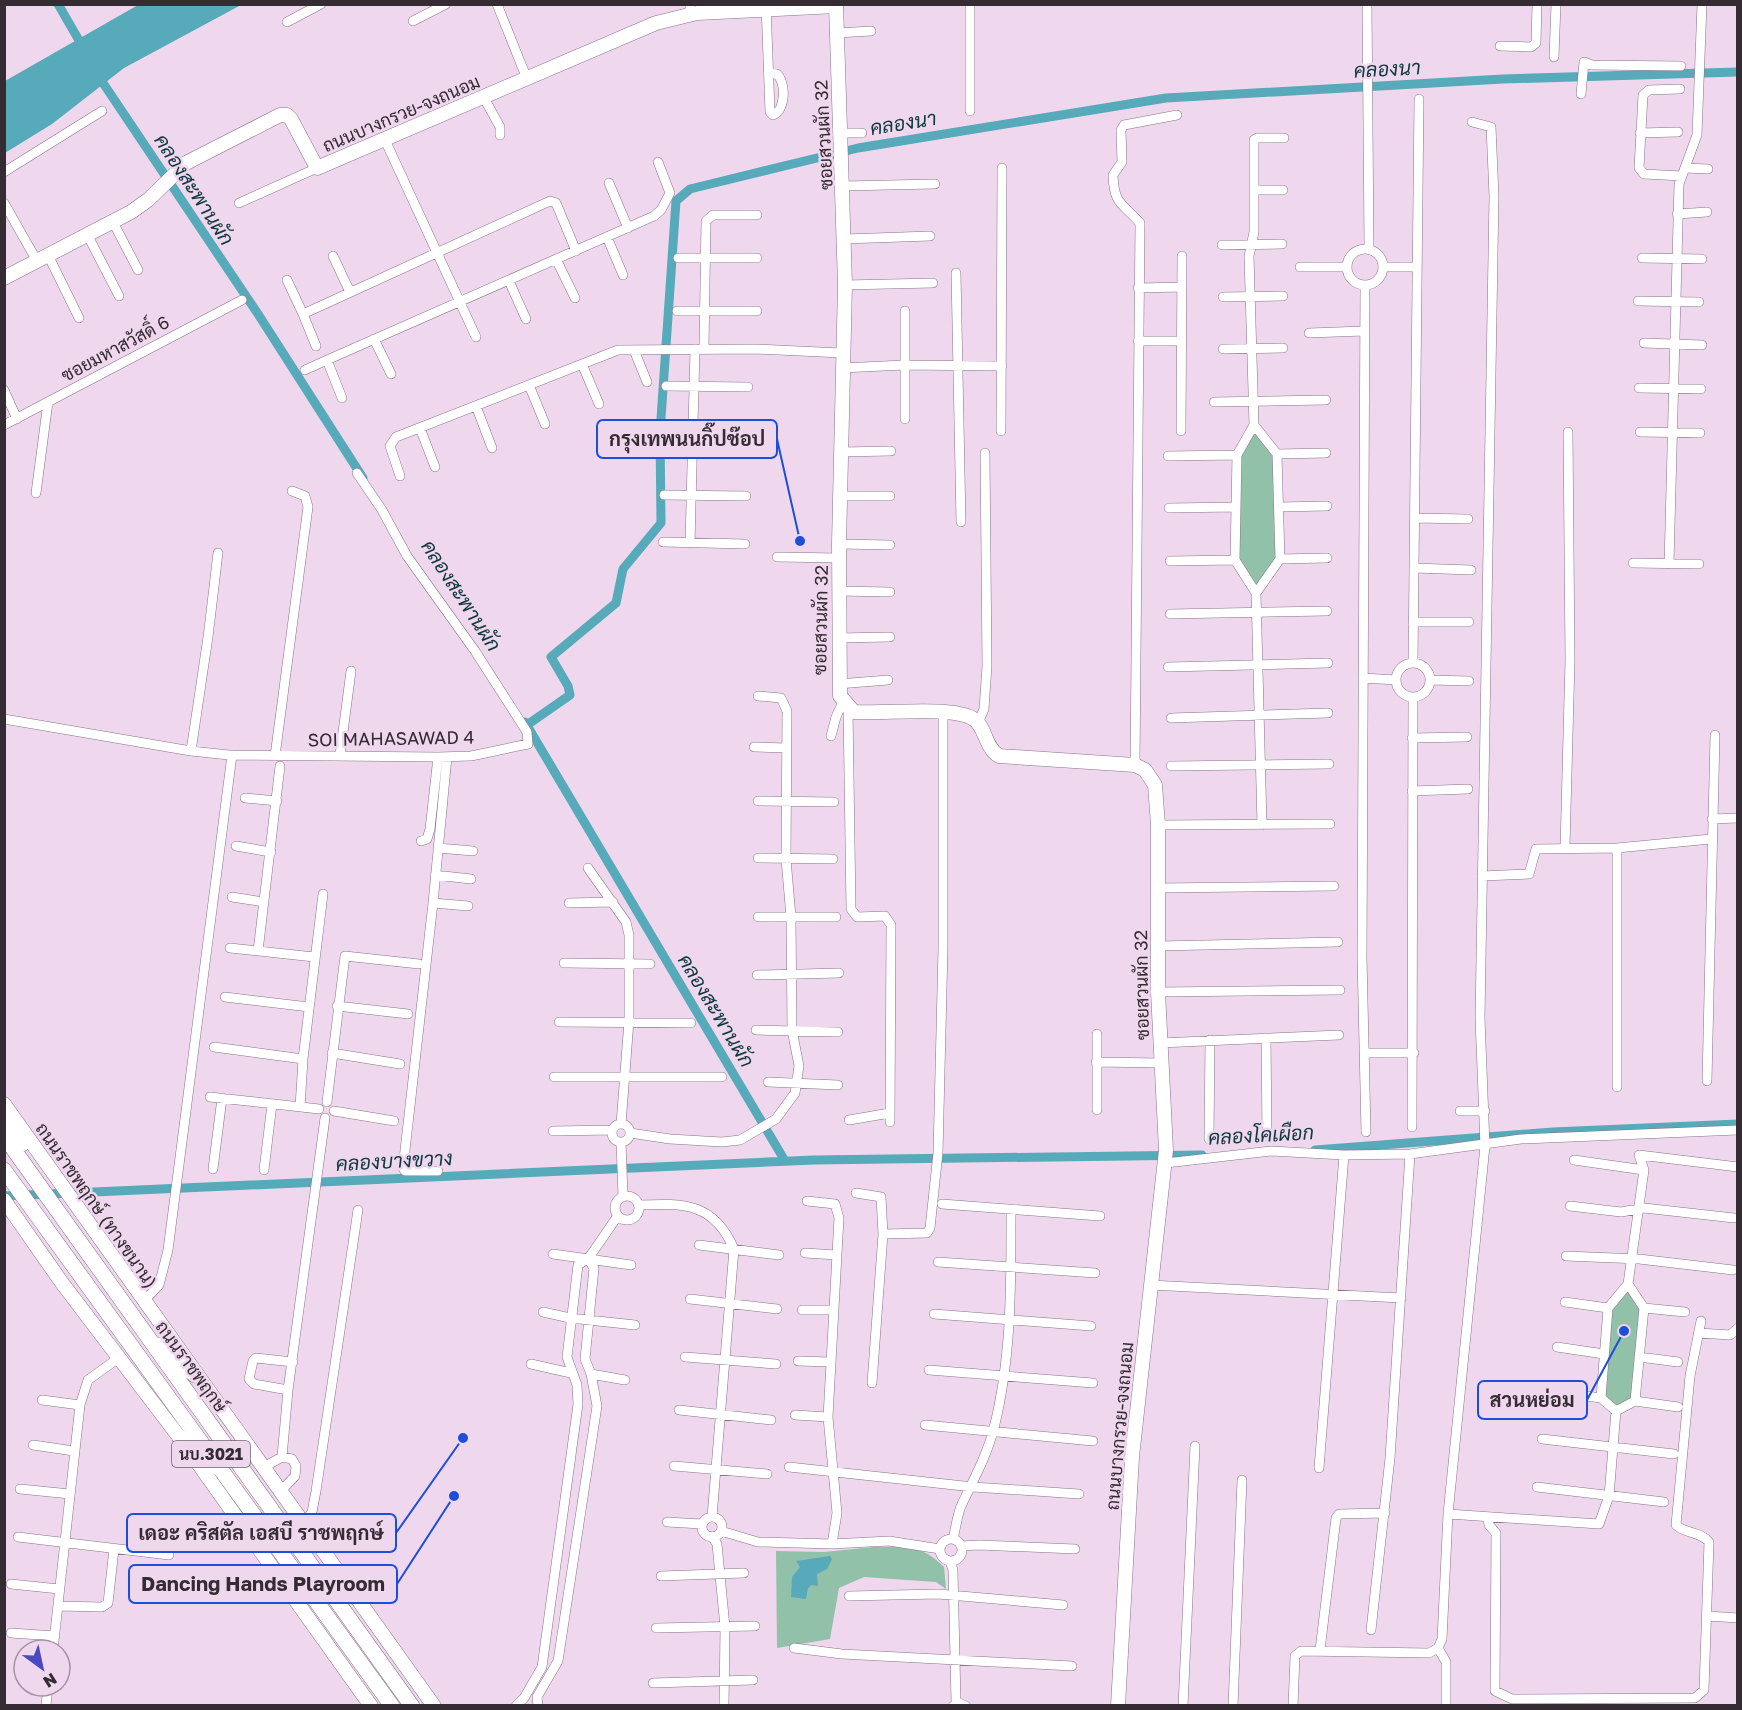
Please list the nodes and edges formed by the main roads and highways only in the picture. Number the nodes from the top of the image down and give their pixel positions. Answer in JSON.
{"nodes":[{"id":1,"x":4,"y":1120,"type":"edge"},
{"id":2,"x":4,"y":1136,"type":"edge"},
{"id":3,"x":4,"y":1170,"type":"edge"},
{"id":4,"x":11,"y":1187,"type":"edge"},
{"id":5,"x":147,"y":1330,"type":"junction"},
{"id":6,"x":195,"y":1375,"type":"road end"},
{"id":7,"x":180,"y":1438,"type":"road end"},
{"id":8,"x":207,"y":1462,"type":"junction"},
{"id":9,"x":236,"y":1490,"type":"junction"},
{"id":10,"x":392,"y":1706,"type":"edge"},
{"id":11,"x":412,"y":1706,"type":"edge"}],
"edges":[{"from":1,"to":5,"type":"main road"},
{"from":2,"to":5,"type":"main road","name":"ถนนราชพฤกษ์","number":"นบ.3021"},
{"from":3,"to":4,"type":"main road","name":"ถนนราชพฤกษ์","number":"นบ.3021"},
{"from":4,"to":8,"type":"main road"},
{"from":4,"to":9,"type":"main road","name":"ถนนราชพฤกษ์","number":"นบ.3021"},
{"from":5,"to":6,"type":"main road"},
{"from":5,"to":11,"type":"main road","name":"ถนนราชพฤกษ์","number":"นบ.3021"},
{"from":7,"to":8,"type":"main road"},
{"from":8,"to":9,"type":"main road"},
{"from":9,"to":10,"type":"main road","name":"ถนนราชพฤกษ์","number":"นบ.3021"}]}
